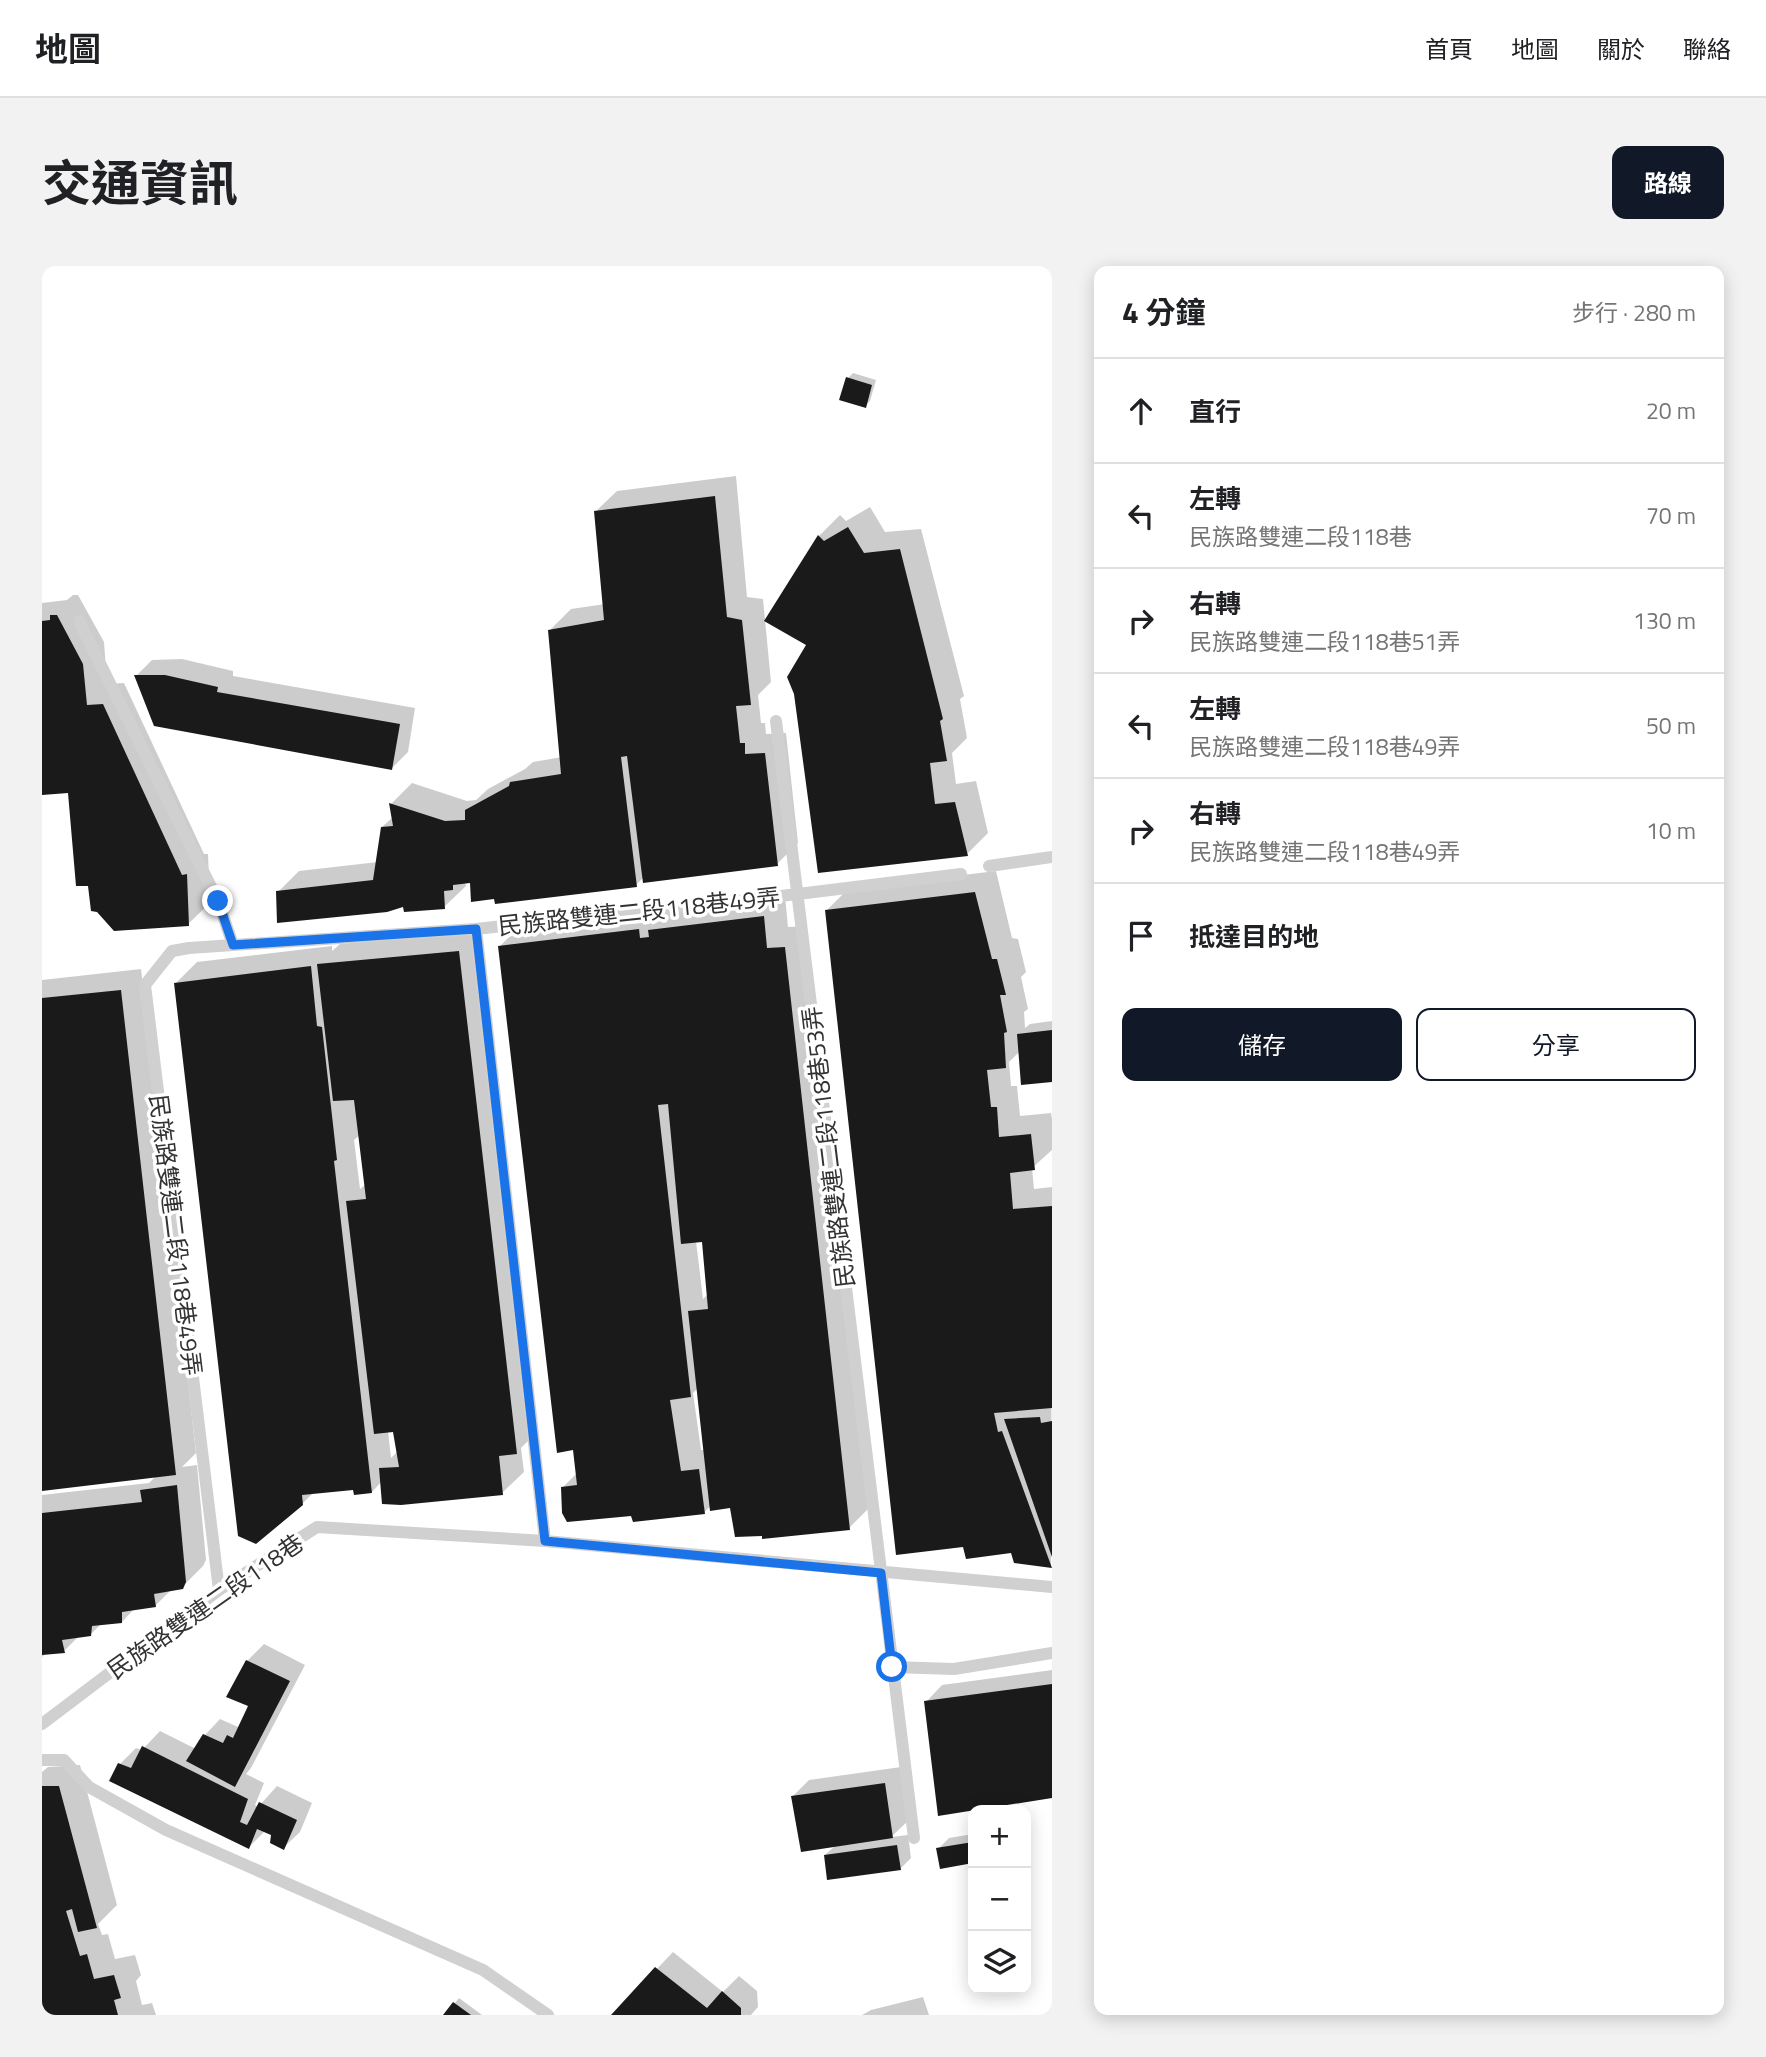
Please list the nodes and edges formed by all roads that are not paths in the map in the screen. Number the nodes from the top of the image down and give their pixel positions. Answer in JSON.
{"nodes":[{"id":1,"x":79,"y":621,"type":"dead end"},
{"id":2,"x":776,"y":721,"type":"dead end"},
{"id":3,"x":1052,"y":857,"type":"edge"},
{"id":4,"x":989,"y":866,"type":"dead end"},
{"id":5,"x":961,"y":874,"type":"dead end"},
{"id":6,"x":797,"y":894,"type":"junction"},
{"id":7,"x":476,"y":929,"type":"junction"},
{"id":8,"x":233,"y":945,"type":"junction"},
{"id":9,"x":545,"y":1541,"type":"junction"},
{"id":10,"x":881,"y":1573,"type":"junction"},
{"id":11,"x":1052,"y":1587,"type":"edge"},
{"id":12,"x":219,"y":1590,"type":"junction"},
{"id":13,"x":1052,"y":1653,"type":"edge"},
{"id":14,"x":892,"y":1667,"type":"junction"},
{"id":15,"x":42,"y":1724,"type":"edge"},
{"id":16,"x":42,"y":1760,"type":"edge"},
{"id":17,"x":914,"y":1838,"type":"dead end"},
{"id":18,"x":548,"y":2015,"type":"edge"}],
"edges":[{"from":1,"to":8,"type":"lane"},
{"from":2,"to":6,"type":"lane","name":"民族路雙連二段118巷53弄"},
{"from":3,"to":4,"type":"lane"},
{"from":5,"to":6,"type":"lane","name":"民族路雙連二段118巷49弄"},
{"from":6,"to":7,"type":"lane","name":"民族路雙連二段118巷49弄"},
{"from":6,"to":10,"type":"lane","name":"民族路雙連二段118巷53弄"},
{"from":7,"to":8,"type":"lane","name":"民族路雙連二段118巷49弄"},
{"from":7,"to":9,"type":"lane"},
{"from":8,"to":12,"type":"lane","name":"民族路雙連二段118巷49弄"},
{"from":9,"to":10,"type":"lane","name":"民族路雙連二段118巷"},
{"from":9,"to":12,"type":"lane","name":"民族路雙連二段118巷"},
{"from":10,"to":11,"type":"lane","name":"民族路雙連二段118巷"},
{"from":10,"to":14,"type":"lane","name":"民族路雙連二段118巷53弄"},
{"from":12,"to":15,"type":"lane","name":"民族路雙連二段118巷"},
{"from":13,"to":14,"type":"lane"},
{"from":14,"to":17,"type":"lane","name":"民族路雙連二段118巷53弄"},
{"from":16,"to":18,"type":"lane"}]}
